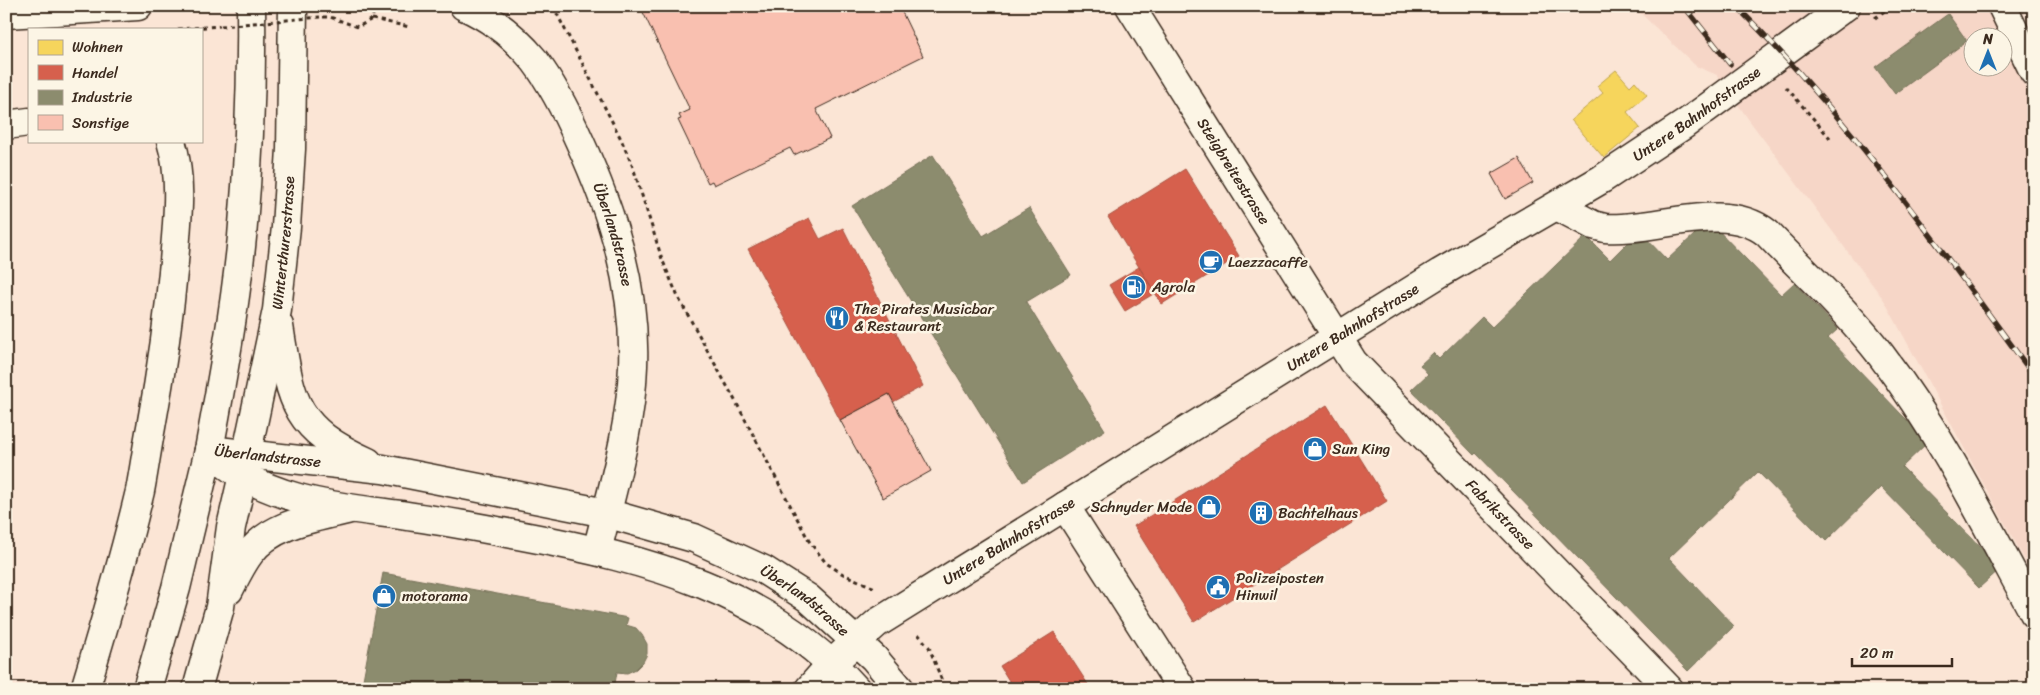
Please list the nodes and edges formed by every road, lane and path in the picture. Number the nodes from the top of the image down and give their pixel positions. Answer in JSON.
{"nodes":[{"id":1,"x":138,"y":6,"type":"edge"},
{"id":2,"x":252,"y":6,"type":"edge"},
{"id":3,"x":293,"y":6,"type":"edge"},
{"id":4,"x":375,"y":6,"type":"edge"},
{"id":5,"x":553,"y":6,"type":"edge"},
{"id":6,"x":1130,"y":6,"type":"edge"},
{"id":7,"x":1846,"y":6,"type":"edge"},
{"id":8,"x":2002,"y":6,"type":"edge"},
{"id":9,"x":480,"y":10,"type":"edge"},
{"id":10,"x":6,"y":14,"type":"edge"},
{"id":11,"x":372,"y":19,"type":"junction"},
{"id":12,"x":410,"y":27,"type":"dead end"},
{"id":13,"x":192,"y":28,"type":"edge"},
{"id":14,"x":2034,"y":72,"type":"edge"},
{"id":15,"x":1784,"y":84,"type":"dead end"},
{"id":16,"x":28,"y":122,"type":"edge"},
{"id":17,"x":6,"y":125,"type":"edge"},
{"id":18,"x":1830,"y":138,"type":"dead end"},
{"id":19,"x":171,"y":142,"type":"edge"},
{"id":20,"x":1557,"y":206,"type":"junction"},
{"id":21,"x":277,"y":310,"type":"junction"},
{"id":22,"x":1336,"y":338,"type":"junction"},
{"id":23,"x":209,"y":450,"type":"junction"},
{"id":24,"x":244,"y":464,"type":"junction"},
{"id":25,"x":383,"y":469,"type":"junction"},
{"id":26,"x":1065,"y":506,"type":"junction"},
{"id":27,"x":350,"y":509,"type":"junction"},
{"id":28,"x":606,"y":513,"type":"junction"},
{"id":29,"x":597,"y":551,"type":"junction"},
{"id":30,"x":220,"y":607,"type":"junction"},
{"id":31,"x":899,"y":610,"type":"junction"},
{"id":32,"x":2034,"y":613,"type":"edge"},
{"id":33,"x":855,"y":641,"type":"junction"},
{"id":34,"x":832,"y":663,"type":"junction"},
{"id":35,"x":85,"y":689,"type":"edge"},
{"id":36,"x":147,"y":689,"type":"edge"},
{"id":37,"x":197,"y":689,"type":"edge"},
{"id":38,"x":809,"y":689,"type":"edge"},
{"id":39,"x":856,"y":689,"type":"edge"},
{"id":40,"x":900,"y":689,"type":"edge"},
{"id":41,"x":945,"y":689,"type":"edge"},
{"id":42,"x":1182,"y":689,"type":"edge"},
{"id":43,"x":1669,"y":689,"type":"edge"}],
"edges":[{"from":1,"to":10,"type":"main road"},
{"from":2,"to":23,"type":"main road"},
{"from":3,"to":21,"type":"main road","name":"Winterthurerstrasse"},
{"from":4,"to":11,"type":"path"},
{"from":5,"to":31,"type":"path"},
{"from":6,"to":22,"type":"main road","name":"Steigbreitestrasse"},
{"from":7,"to":20,"type":"main road","name":"Untere Bahnhofstrasse"},
{"from":8,"to":14,"type":"main road"},
{"from":9,"to":28,"type":"main road","name":"Überlandstrasse"},
{"from":11,"to":12,"type":"path"},
{"from":11,"to":13,"type":"path","bridge":true},
{"from":15,"to":18,"type":"path"},
{"from":16,"to":17,"type":"main road"},
{"from":19,"to":35,"type":"main road"},
{"from":20,"to":22,"type":"main road","name":"Untere Bahnhofstrasse"},
{"from":20,"to":32,"type":"main road"},
{"from":21,"to":24,"type":"main road","name":"Winterthurerstrasse"},
{"from":21,"to":25,"type":"main road"},
{"from":22,"to":26,"type":"main road","name":"Untere Bahnhofstrasse"},
{"from":22,"to":43,"type":"main road","name":"Fabrikstrasse"},
{"from":23,"to":24,"type":"main road","name":"Überlandstrasse"},
{"from":23,"to":36,"type":"main road"},
{"from":24,"to":25,"type":"main road","name":"Überlandstrasse"},
{"from":24,"to":27,"type":"main road","name":"Überlandstrasse"},
{"from":24,"to":30,"type":"main road","name":"Winterthurerstrasse"},
{"from":25,"to":28,"type":"main road","name":"Überlandstrasse"},
{"from":26,"to":31,"type":"main road","name":"Untere Bahnhofstrasse"},
{"from":26,"to":42,"type":"main road"},
{"from":27,"to":29,"type":"main road","name":"Überlandstrasse"},
{"from":27,"to":30,"type":"main road"},
{"from":28,"to":29,"type":"main road","name":"Überlandstrasse"},
{"from":28,"to":33,"type":"main road","name":"Überlandstrasse"},
{"from":29,"to":34,"type":"main road","name":"Überlandstrasse"},
{"from":30,"to":37,"type":"main road"},
{"from":31,"to":33,"type":"main road","name":"Untere Bahnhofstrasse"},
{"from":31,"to":41,"type":"path"},
{"from":33,"to":34,"type":"main road","name":"Untere Bahnhofstrasse"},
{"from":33,"to":40,"type":"main road","name":"Überlandstrasse"},
{"from":34,"to":38,"type":"main road","name":"Untere Bahnhofstrasse"},
{"from":34,"to":39,"type":"main road","name":"Überlandstrasse"}]}
